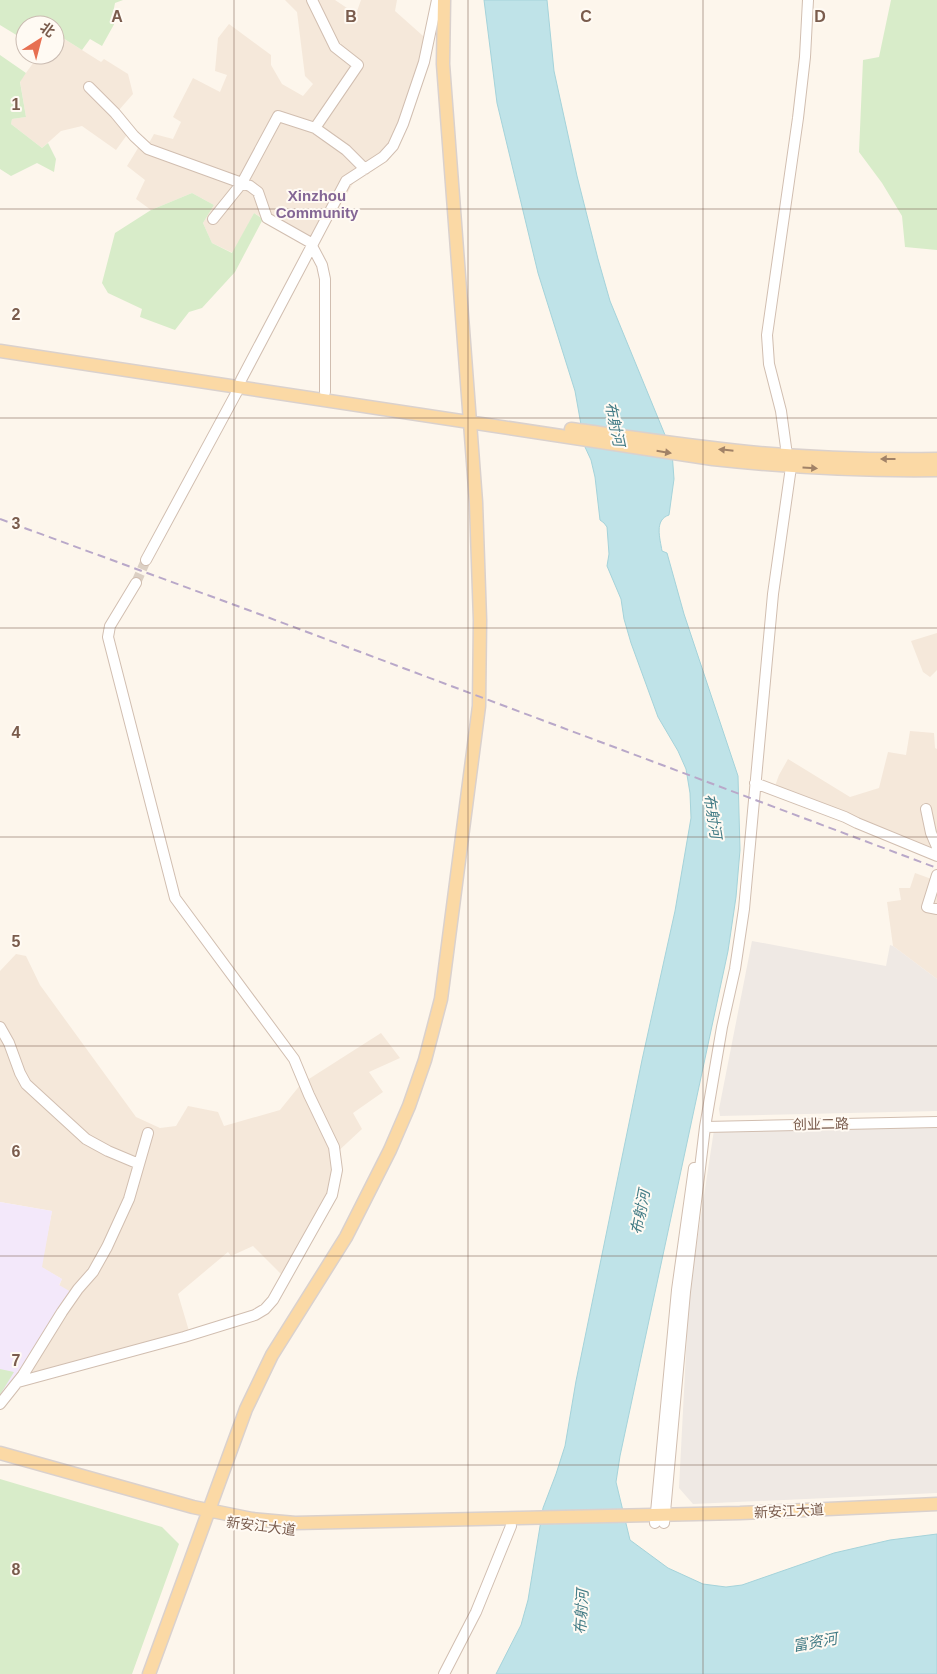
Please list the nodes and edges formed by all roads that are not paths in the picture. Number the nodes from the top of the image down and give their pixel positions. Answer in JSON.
{"nodes":[{"id":1,"x":312,"y":0,"type":"edge"},
{"id":2,"x":437,"y":0,"type":"edge"},
{"id":3,"x":444,"y":0,"type":"edge"},
{"id":4,"x":452,"y":0,"type":"edge"},
{"id":5,"x":808,"y":0,"type":"edge"},
{"id":6,"x":89,"y":87,"type":"dead end"},
{"id":7,"x":315,"y":128,"type":"junction"},
{"id":8,"x":365,"y":169,"type":"junction"},
{"id":9,"x":242,"y":183,"type":"junction"},
{"id":10,"x":212,"y":219,"type":"dead end"},
{"id":11,"x":313,"y":245,"type":"junction"},
{"id":12,"x":0,"y":343,"type":"edge"},
{"id":13,"x":0,"y":351,"type":"edge"},
{"id":14,"x":240,"y":384,"type":"junction"},
{"id":15,"x":325,"y":392,"type":"junction"},
{"id":16,"x":474,"y":418,"type":"junction"},
{"id":17,"x":937,"y":459,"type":"edge"},
{"id":18,"x":789,"y":461,"type":"junction"},
{"id":19,"x":937,"y":470,"type":"edge"},
{"id":20,"x":146,"y":560,"type":"tunnel mouth"},
{"id":21,"x":136,"y":583,"type":"tunnel mouth"},
{"id":22,"x":755,"y":783,"type":"junction"},
{"id":23,"x":926,"y":809,"type":"dead end"},
{"id":24,"x":937,"y":847,"type":"edge"},
{"id":25,"x":937,"y":856,"type":"edge"},
{"id":26,"x":937,"y":874,"type":"edge"},
{"id":27,"x":937,"y":909,"type":"edge"},
{"id":28,"x":0,"y":1027,"type":"edge"},
{"id":29,"x":937,"y":1122,"type":"edge"},
{"id":30,"x":705,"y":1127,"type":"junction"},
{"id":31,"x":148,"y":1133,"type":"dead end"},
{"id":32,"x":138,"y":1164,"type":"junction"},
{"id":33,"x":18,"y":1382,"type":"junction"},
{"id":34,"x":0,"y":1404,"type":"edge"},
{"id":35,"x":0,"y":1453,"type":"edge"},
{"id":36,"x":0,"y":1461,"type":"edge"},
{"id":37,"x":937,"y":1504,"type":"edge"},
{"id":38,"x":937,"y":1511,"type":"edge"},
{"id":39,"x":210,"y":1515,"type":"junction"},
{"id":40,"x":660,"y":1519,"type":"junction"},
{"id":41,"x":529,"y":1521,"type":"junction"},
{"id":42,"x":510,"y":1526,"type":"junction"},
{"id":43,"x":149,"y":1674,"type":"edge"},
{"id":44,"x":158,"y":1674,"type":"edge"},
{"id":45,"x":444,"y":1674,"type":"edge"}],
"edges":[{"from":1,"to":7,"type":"street"},
{"from":2,"to":8,"type":"street"},
{"from":3,"to":16,"type":"main road"},
{"from":4,"to":16,"type":"main road"},
{"from":5,"to":18,"type":"street"},
{"from":6,"to":9,"type":"street"},
{"from":7,"to":8,"type":"street"},
{"from":7,"to":9,"type":"street"},
{"from":8,"to":11,"type":"street"},
{"from":9,"to":10,"type":"street"},
{"from":9,"to":11,"type":"street"},
{"from":11,"to":14,"type":"street"},
{"from":11,"to":15,"type":"street"},
{"from":12,"to":14,"type":"main road"},
{"from":13,"to":14,"type":"main road"},
{"from":14,"to":15,"type":"main road"},
{"from":14,"to":16,"type":"main road"},
{"from":14,"to":20,"type":"street"},
{"from":15,"to":16,"type":"main road"},
{"from":16,"to":18,"type":"main road"},
{"from":16,"to":39,"type":"main road"},
{"from":17,"to":18,"type":"main road","one_way":true},
{"from":18,"to":19,"type":"main road","one_way":true},
{"from":18,"to":22,"type":"street"},
{"from":21,"to":33,"type":"street"},
{"from":22,"to":25,"type":"street"},
{"from":22,"to":30,"type":"street"},
{"from":23,"to":24,"type":"street"},
{"from":26,"to":27,"type":"street"},
{"from":28,"to":32,"type":"street"},
{"from":29,"to":30,"type":"street","name":"创业二路"},
{"from":30,"to":40,"type":"street"},
{"from":31,"to":32,"type":"street"},
{"from":32,"to":33,"type":"street"},
{"from":33,"to":34,"type":"street"},
{"from":35,"to":39,"type":"main road","name":"新安江大道"},
{"from":36,"to":39,"type":"main road","name":"新安江大道"},
{"from":37,"to":40,"type":"main road","name":"新安江大道"},
{"from":38,"to":40,"type":"main road","name":"新安江大道"},
{"from":39,"to":41,"type":"main road","name":"新安江大道"},
{"from":39,"to":42,"type":"main road","name":"新安江大道"},
{"from":39,"to":43,"type":"main road"},
{"from":39,"to":44,"type":"main road"},
{"from":40,"to":41,"type":"main road","name":"新安江大道"},
{"from":41,"to":42,"type":"main road","name":"新安江大道"},
{"from":42,"to":45,"type":"street"}]}
